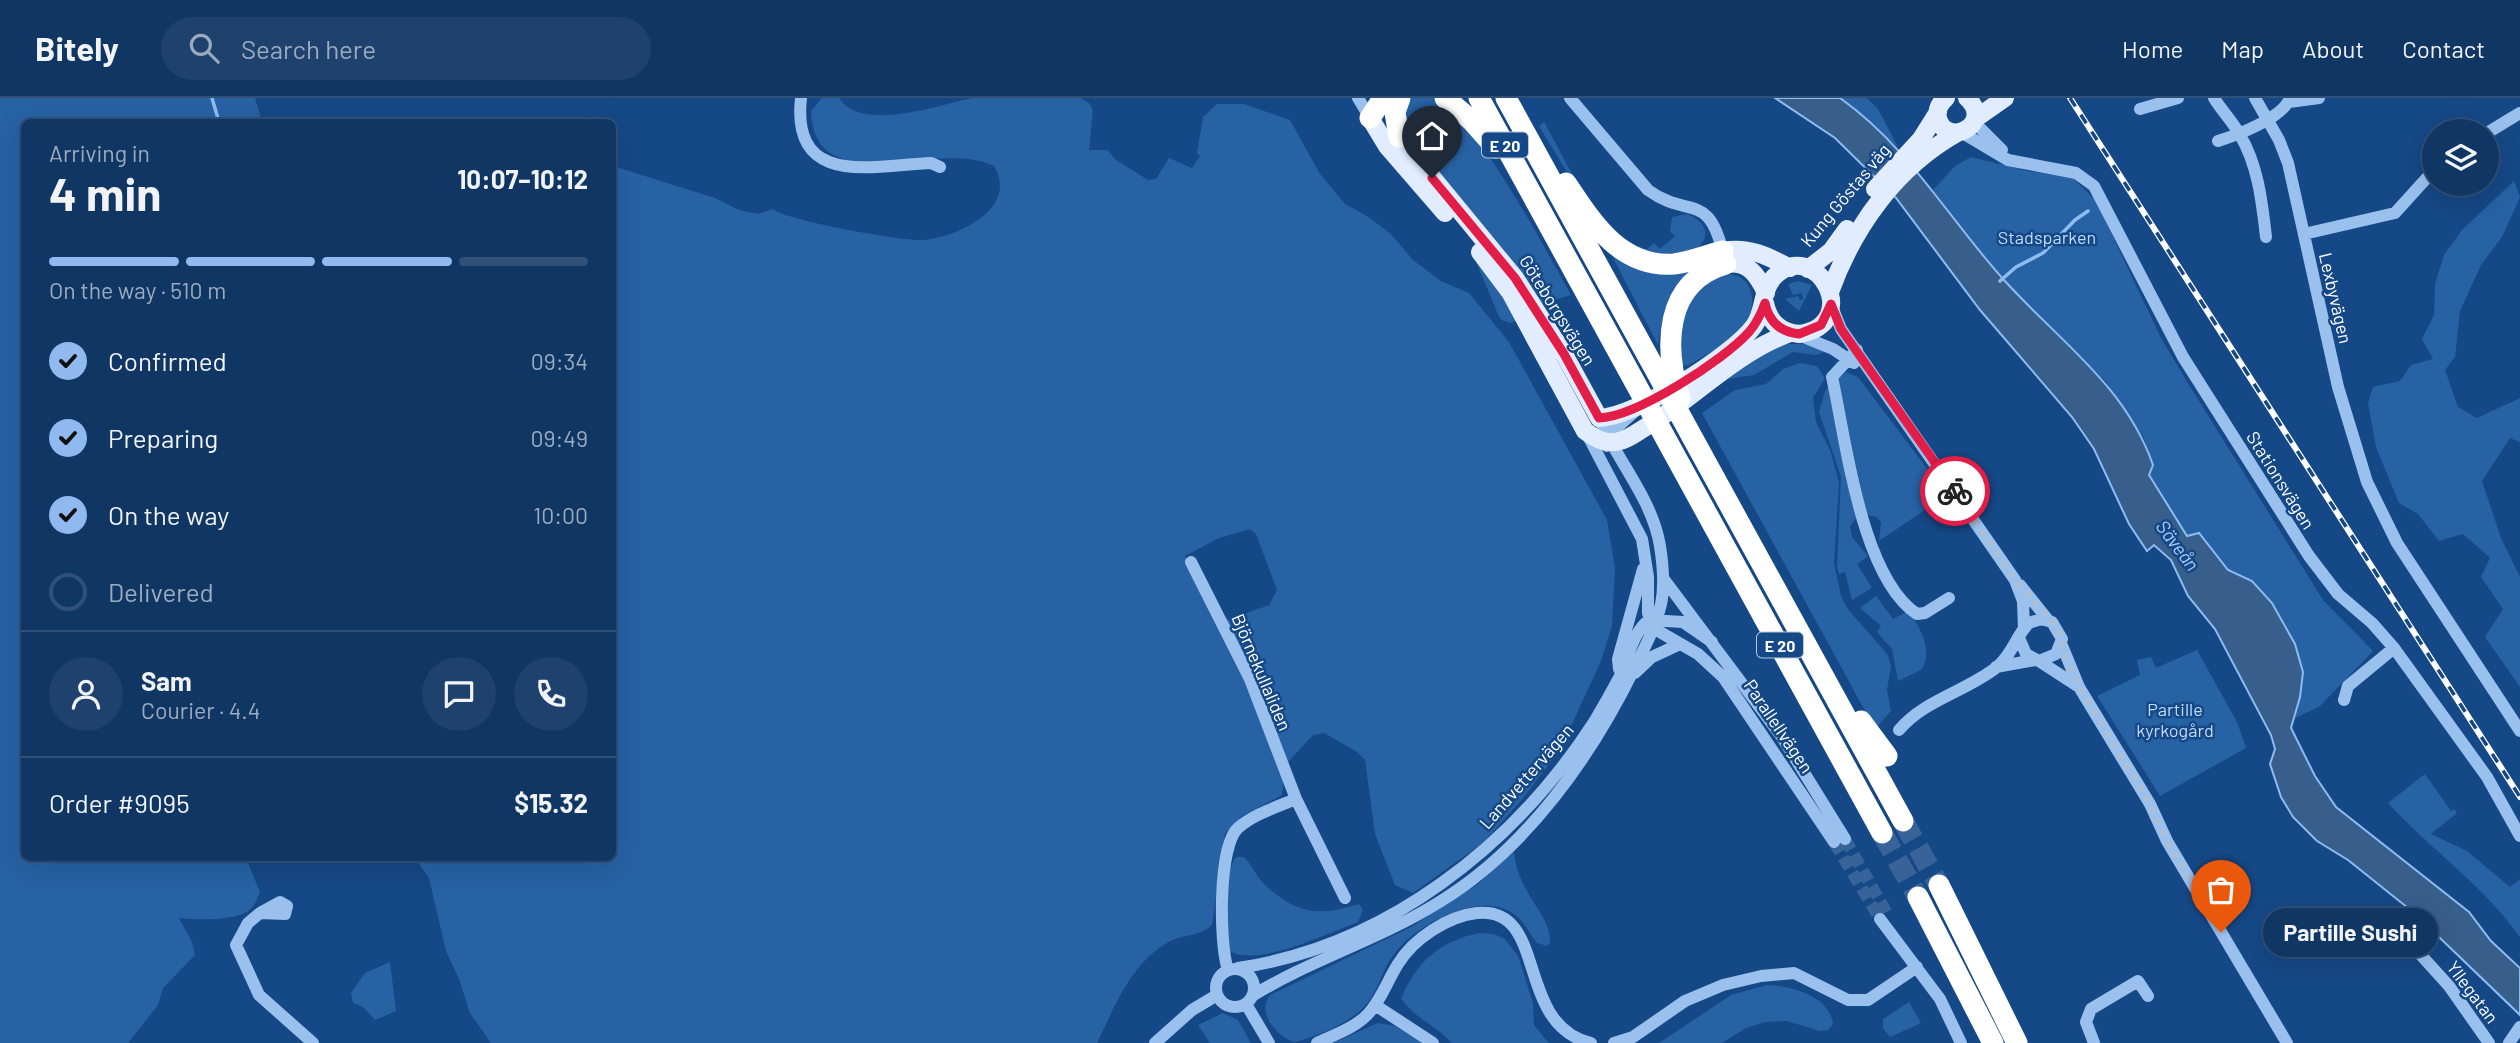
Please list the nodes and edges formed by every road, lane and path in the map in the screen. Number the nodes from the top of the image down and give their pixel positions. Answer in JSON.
{"nodes":[{"id":1,"x":801,"y":98,"type":"edge"},
{"id":2,"x":1358,"y":98,"type":"edge"},
{"id":3,"x":1400,"y":98,"type":"edge"},
{"id":4,"x":1445,"y":98,"type":"edge"},
{"id":5,"x":1479,"y":98,"type":"edge"},
{"id":6,"x":1506,"y":98,"type":"edge"},
{"id":7,"x":1516,"y":98,"type":"edge"},
{"id":8,"x":1570,"y":98,"type":"edge"},
{"id":9,"x":1967,"y":98,"type":"edge"},
{"id":10,"x":2005,"y":98,"type":"edge"},
{"id":11,"x":2178,"y":98,"type":"edge"},
{"id":12,"x":2214,"y":98,"type":"edge"},
{"id":13,"x":2255,"y":98,"type":"edge"},
{"id":14,"x":2319,"y":98,"type":"edge"},
{"id":15,"x":2289,"y":100,"type":"edge"},
{"id":16,"x":1941,"y":102,"type":"edge"},
{"id":17,"x":1376,"y":103,"type":"edge"},
{"id":18,"x":2140,"y":109,"type":"dead end"},
{"id":19,"x":2520,"y":113,"type":"edge"},
{"id":20,"x":2267,"y":118,"type":"junction"},
{"id":21,"x":1967,"y":126,"type":"junction"},
{"id":22,"x":2499,"y":126,"type":"edge"},
{"id":23,"x":2240,"y":134,"type":"junction"},
{"id":24,"x":1399,"y":137,"type":"junction"},
{"id":25,"x":2218,"y":141,"type":"dead end"},
{"id":26,"x":1914,"y":155,"type":"junction"},
{"id":27,"x":940,"y":166,"type":"dead end"},
{"id":28,"x":2422,"y":183,"type":"edge"},
{"id":29,"x":1531,"y":192,"type":"junction"},
{"id":30,"x":1877,"y":195,"type":"junction"},
{"id":31,"x":2304,"y":234,"type":"junction"},
{"id":32,"x":2266,"y":237,"type":"dead end"},
{"id":33,"x":1724,"y":258,"type":"junction"},
{"id":34,"x":1799,"y":268,"type":"junction"},
{"id":35,"x":1765,"y":298,"type":"junction"},
{"id":36,"x":1831,"y":298,"type":"junction"},
{"id":37,"x":1793,"y":333,"type":"junction"},
{"id":38,"x":1853,"y":355,"type":"junction"},
{"id":39,"x":1713,"y":371,"type":"junction"},
{"id":40,"x":1615,"y":424,"type":"junction"},
{"id":41,"x":1585,"y":430,"type":"junction"},
{"id":42,"x":1609,"y":441,"type":"junction"},
{"id":43,"x":1698,"y":448,"type":"junction"},
{"id":44,"x":1602,"y":460,"type":"junction"},
{"id":45,"x":1638,"y":488,"type":"junction"},
{"id":46,"x":1646,"y":558,"type":"junction"},
{"id":47,"x":1191,"y":562,"type":"dead end"},
{"id":48,"x":1663,"y":578,"type":"junction"},
{"id":49,"x":2015,"y":580,"type":"junction"},
{"id":50,"x":1949,"y":598,"type":"dead end"},
{"id":51,"x":2048,"y":621,"type":"junction"},
{"id":52,"x":1653,"y":623,"type":"junction"},
{"id":53,"x":2022,"y":634,"type":"junction"},
{"id":54,"x":1712,"y":642,"type":"junction"},
{"id":55,"x":2062,"y":643,"type":"junction"},
{"id":56,"x":1680,"y":644,"type":"junction"},
{"id":57,"x":2394,"y":648,"type":"junction"},
{"id":58,"x":1815,"y":660,"type":"junction"},
{"id":59,"x":2037,"y":660,"type":"junction"},
{"id":60,"x":1996,"y":667,"type":"junction"},
{"id":61,"x":1625,"y":677,"type":"junction"},
{"id":62,"x":2079,"y":687,"type":"junction"},
{"id":63,"x":2344,"y":700,"type":"dead end"},
{"id":64,"x":1899,"y":730,"type":"dead end"},
{"id":65,"x":2520,"y":731,"type":"edge"},
{"id":66,"x":1887,"y":757,"type":"dead end"},
{"id":67,"x":1296,"y":799,"type":"junction"},
{"id":68,"x":1903,"y":821,"type":"tunnel mouth"},
{"id":69,"x":1882,"y":833,"type":"tunnel mouth"},
{"id":70,"x":2520,"y":836,"type":"edge"},
{"id":71,"x":1939,"y":885,"type":"tunnel mouth"},
{"id":72,"x":1917,"y":897,"type":"tunnel mouth"},
{"id":73,"x":1345,"y":898,"type":"dead end"},
{"id":74,"x":260,"y":913,"type":"dead end"},
{"id":75,"x":1884,"y":917,"type":"tunnel mouth"},
{"id":76,"x":2400,"y":932,"type":"dead end"},
{"id":77,"x":1917,"y":967,"type":"junction"},
{"id":78,"x":1233,"y":969,"type":"junction"},
{"id":79,"x":1216,"y":995,"type":"junction"},
{"id":80,"x":2148,"y":996,"type":"dead end"},
{"id":81,"x":1249,"y":1000,"type":"junction"},
{"id":82,"x":1375,"y":1005,"type":"junction"},
{"id":83,"x":2519,"y":1029,"type":"edge"},
{"id":84,"x":313,"y":1043,"type":"edge"},
{"id":85,"x":1155,"y":1043,"type":"edge"},
{"id":86,"x":1269,"y":1043,"type":"edge"},
{"id":87,"x":1317,"y":1043,"type":"edge"},
{"id":88,"x":1433,"y":1043,"type":"edge"},
{"id":89,"x":1591,"y":1043,"type":"edge"},
{"id":90,"x":1614,"y":1043,"type":"edge"},
{"id":91,"x":1961,"y":1043,"type":"edge"},
{"id":92,"x":1993,"y":1043,"type":"edge"},
{"id":93,"x":2017,"y":1043,"type":"edge"},
{"id":94,"x":2094,"y":1043,"type":"edge"},
{"id":95,"x":2287,"y":1043,"type":"edge"},
{"id":96,"x":2490,"y":1043,"type":"edge"},
{"id":97,"x":2509,"y":1043,"type":"edge"}],
"edges":[{"from":1,"to":27,"type":"street"},
{"from":2,"to":17,"type":"street","name":"Göteborgsvägen"},
{"from":3,"to":24,"type":"highway"},
{"from":4,"to":29,"type":"highway"},
{"from":5,"to":29,"type":"highway","number":"E 20"},
{"from":6,"to":43,"type":"highway","number":"E 20"},
{"from":7,"to":33,"type":"highway"},
{"from":8,"to":33,"type":"street"},
{"from":9,"to":21,"type":"main road"},
{"from":10,"to":21,"type":"main road","name":"Kung Göstas väg"},
{"from":11,"to":18,"type":"street"},
{"from":12,"to":23,"type":"street"},
{"from":13,"to":20,"type":"street","name":"Lexbyvägen"},
{"from":14,"to":15,"type":"street"},
{"from":15,"to":20,"type":"street"},
{"from":16,"to":21,"type":"main road","name":"Kung Göstas väg"},
{"from":16,"to":26,"type":"main road","name":"Kung Göstas väg"},
{"from":17,"to":24,"type":"street","name":"Göteborgsvägen"},
{"from":17,"to":41,"type":"main road","name":"Göteborgsvägen"},
{"from":19,"to":22,"type":"street"},
{"from":20,"to":23,"type":"street"},
{"from":20,"to":31,"type":"street","name":"Lexbyvägen"},
{"from":21,"to":26,"type":"main road","name":"Kung Göstas väg"},
{"from":21,"to":57,"type":"street","name":"Stationsvägen"},
{"from":23,"to":25,"type":"street"},
{"from":23,"to":32,"type":"street"},
{"from":24,"to":40,"type":"main road","name":"Göteborgsvägen"},
{"from":26,"to":30,"type":"main road","name":"Kung Göstas väg"},
{"from":28,"to":31,"type":"street"},
{"from":29,"to":69,"type":"highway","number":"E 20"},
{"from":30,"to":34,"type":"main road","name":"Kung Göstas väg"},
{"from":30,"to":36,"type":"main road","name":"Kung Göstas väg"},
{"from":31,"to":65,"type":"street","name":"Lexbyvägen"},
{"from":33,"to":34,"type":"main road"},
{"from":33,"to":35,"type":"main road"},
{"from":33,"to":43,"type":"highway"},
{"from":34,"to":35,"type":"main road"},
{"from":34,"to":36,"type":"main road"},
{"from":35,"to":37,"type":"main road"},
{"from":35,"to":39,"type":"main road"},
{"from":36,"to":37,"type":"main road"},
{"from":36,"to":38,"type":"street"},
{"from":37,"to":38,"type":"street"},
{"from":37,"to":39,"type":"main road"},
{"from":38,"to":49,"type":"street"},
{"from":38,"to":50,"type":"street"},
{"from":39,"to":40,"type":"main road"},
{"from":39,"to":40,"type":"main road"},
{"from":40,"to":42,"type":"main road"},
{"from":40,"to":42,"type":"street","name":"Göteborgsvägen"},
{"from":40,"to":45,"type":"street"},
{"from":41,"to":42,"type":"main road"},
{"from":41,"to":44,"type":"street"},
{"from":42,"to":44,"type":"street"},
{"from":42,"to":45,"type":"street","name":"Göteborgsvägen"},
{"from":43,"to":58,"type":"highway","number":"E 20"},
{"from":44,"to":46,"type":"street"},
{"from":45,"to":48,"type":"street","name":"Landvettervägen"},
{"from":46,"to":52,"type":"street"},
{"from":46,"to":61,"type":"street","name":"Landvettervägen"},
{"from":47,"to":67,"type":"street","name":"Björnekullaliden"},
{"from":48,"to":52,"type":"street","name":"Landvettervägen"},
{"from":48,"to":54,"type":"street","name":"Parallellvägen"},
{"from":49,"to":51,"type":"street"},
{"from":49,"to":53,"type":"street"},
{"from":51,"to":53,"type":"street"},
{"from":51,"to":55,"type":"street"},
{"from":52,"to":54,"type":"street","name":"Parallellvägen"},
{"from":52,"to":56,"type":"street","name":"Parallellvägen"},
{"from":52,"to":61,"type":"street","name":"Landvettervägen"},
{"from":53,"to":59,"type":"street"},
{"from":53,"to":60,"type":"street"},
{"from":54,"to":56,"type":"street","name":"Parallellvägen"},
{"from":55,"to":59,"type":"street"},
{"from":55,"to":62,"type":"street"},
{"from":56,"to":61,"type":"street"},
{"from":57,"to":63,"type":"street"},
{"from":57,"to":70,"type":"street","name":"Stationsvägen"},
{"from":58,"to":66,"type":"highway"},
{"from":58,"to":68,"type":"highway","number":"E 20"},
{"from":59,"to":60,"type":"street"},
{"from":59,"to":62,"type":"street"},
{"from":60,"to":64,"type":"street"},
{"from":61,"to":78,"type":"street","name":"Landvettervägen"},
{"from":61,"to":81,"type":"street","name":"Landvettervägen"},
{"from":62,"to":95,"type":"street"},
{"from":67,"to":73,"type":"street","name":"Björnekullaliden"},
{"from":67,"to":78,"type":"street"},
{"from":71,"to":93,"type":"highway"},
{"from":72,"to":92,"type":"highway"},
{"from":74,"to":84,"type":"street"},
{"from":75,"to":77,"type":"street"},
{"from":76,"to":96,"type":"street","name":"Yllegatan"},
{"from":77,"to":90,"type":"street"},
{"from":77,"to":91,"type":"street"},
{"from":78,"to":79,"type":"street"},
{"from":78,"to":81,"type":"street"},
{"from":79,"to":81,"type":"street"},
{"from":79,"to":85,"type":"street"},
{"from":80,"to":94,"type":"street"},
{"from":81,"to":86,"type":"street"},
{"from":82,"to":87,"type":"street"},
{"from":82,"to":88,"type":"street"},
{"from":82,"to":89,"type":"street"},
{"from":83,"to":97,"type":"street","name":"Yllegatan"}]}
